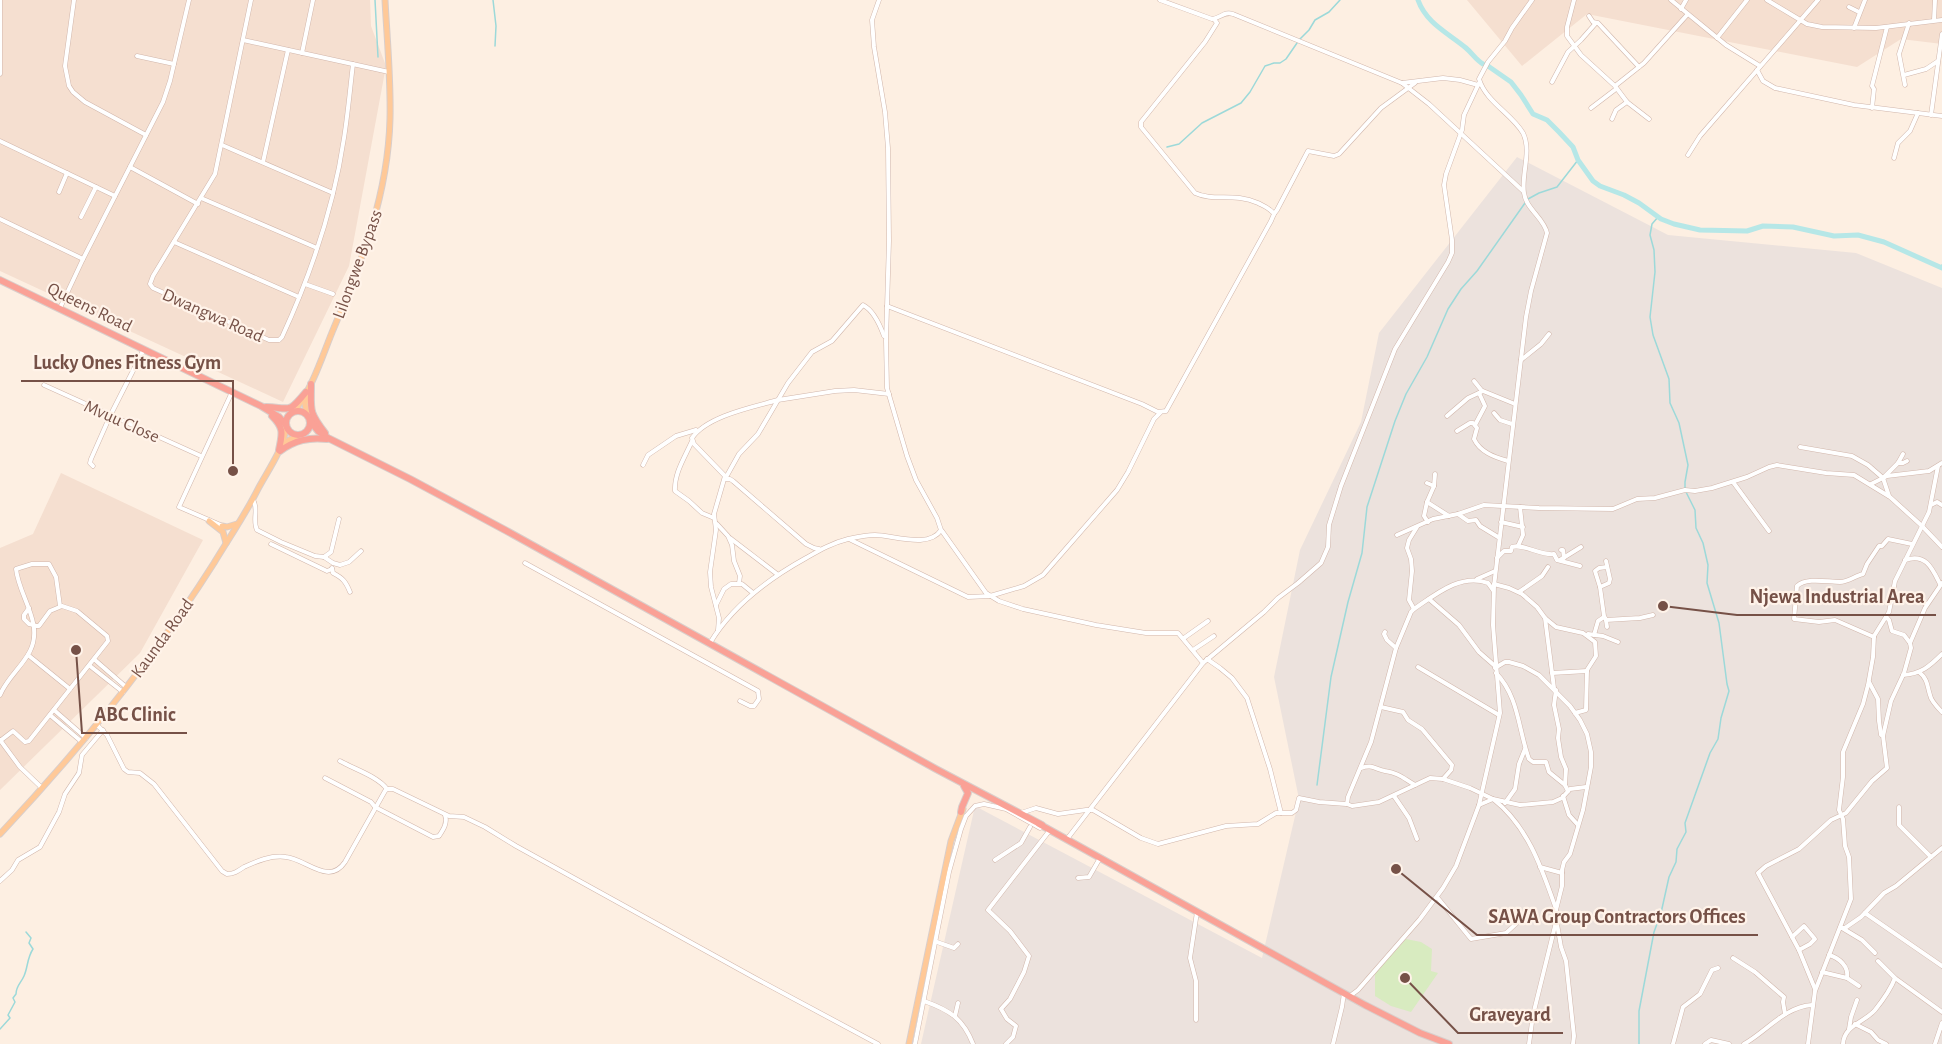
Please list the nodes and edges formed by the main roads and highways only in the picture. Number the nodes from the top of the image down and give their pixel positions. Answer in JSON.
{"nodes":[{"id":1,"x":385,"y":0,"type":"edge"},
{"id":2,"x":0,"y":280,"type":"edge"},
{"id":3,"x":312,"y":382,"type":"junction"},
{"id":4,"x":306,"y":392,"type":"junction"},
{"id":5,"x":265,"y":408,"type":"junction"},
{"id":6,"x":292,"y":412,"type":"junction"},
{"id":7,"x":308,"y":418,"type":"junction"},
{"id":8,"x":286,"y":426,"type":"junction"},
{"id":9,"x":300,"y":435,"type":"junction"},
{"id":10,"x":327,"y":438,"type":"junction"},
{"id":11,"x":279,"y":451,"type":"junction"},
{"id":12,"x":209,"y":520,"type":"road end"},
{"id":13,"x":239,"y":523,"type":"junction"},
{"id":14,"x":222,"y":526,"type":"road end"},
{"id":15,"x":226,"y":543,"type":"junction"},
{"id":16,"x":897,"y":746,"type":"junction"},
{"id":17,"x":952,"y":777,"type":"junction"},
{"id":18,"x":974,"y":788,"type":"junction"},
{"id":19,"x":969,"y":798,"type":"junction"},
{"id":20,"x":1000,"y":804,"type":"junction"},
{"id":21,"x":961,"y":812,"type":"junction"},
{"id":22,"x":1042,"y":825,"type":"junction"},
{"id":23,"x":0,"y":834,"type":"edge"},
{"id":24,"x":909,"y":1044,"type":"edge"},
{"id":25,"x":1449,"y":1044,"type":"edge"}],
"edges":[{"from":1,"to":3,"type":"main road","name":"Lilongwe Bypass"},
{"from":2,"to":5,"type":"highway","name":"Queens Road"},
{"from":3,"to":4,"type":"main road","name":"Lilongwe Bypass"},
{"from":3,"to":7,"type":"main road","name":"Lilongwe Bypass"},
{"from":3,"to":10,"type":"highway"},
{"from":4,"to":5,"type":"highway"},
{"from":4,"to":6,"type":"main road","name":"Lilongwe Bypass"},
{"from":5,"to":6,"type":"highway"},
{"from":5,"to":8,"type":"highway"},
{"from":5,"to":11,"type":"highway"},
{"from":6,"to":7,"type":"highway"},
{"from":6,"to":8,"type":"highway"},
{"from":7,"to":9,"type":"highway"},
{"from":7,"to":10,"type":"highway"},
{"from":8,"to":9,"type":"highway"},
{"from":8,"to":11,"type":"main road","name":"Kaunda Road"},
{"from":9,"to":10,"type":"highway"},
{"from":9,"to":11,"type":"main road","name":"Kaunda Road"},
{"from":10,"to":11,"type":"highway"},
{"from":10,"to":16,"type":"highway"},
{"from":11,"to":13,"type":"main road","name":"Kaunda Road"},
{"from":12,"to":15,"type":"main road"},
{"from":13,"to":14,"type":"main road"},
{"from":13,"to":15,"type":"main road","name":"Kaunda Road"},
{"from":15,"to":23,"type":"main road","name":"Kaunda Road"},
{"from":16,"to":17,"type":"highway"},
{"from":16,"to":18,"type":"highway"},
{"from":17,"to":18,"type":"highway"},
{"from":17,"to":21,"type":"highway"},
{"from":18,"to":19,"type":"main road"},
{"from":18,"to":20,"type":"highway"},
{"from":18,"to":22,"type":"highway"},
{"from":19,"to":20,"type":"highway"},
{"from":19,"to":21,"type":"main road"},
{"from":20,"to":22,"type":"highway"},
{"from":21,"to":24,"type":"main road"},
{"from":22,"to":25,"type":"highway"}]}
